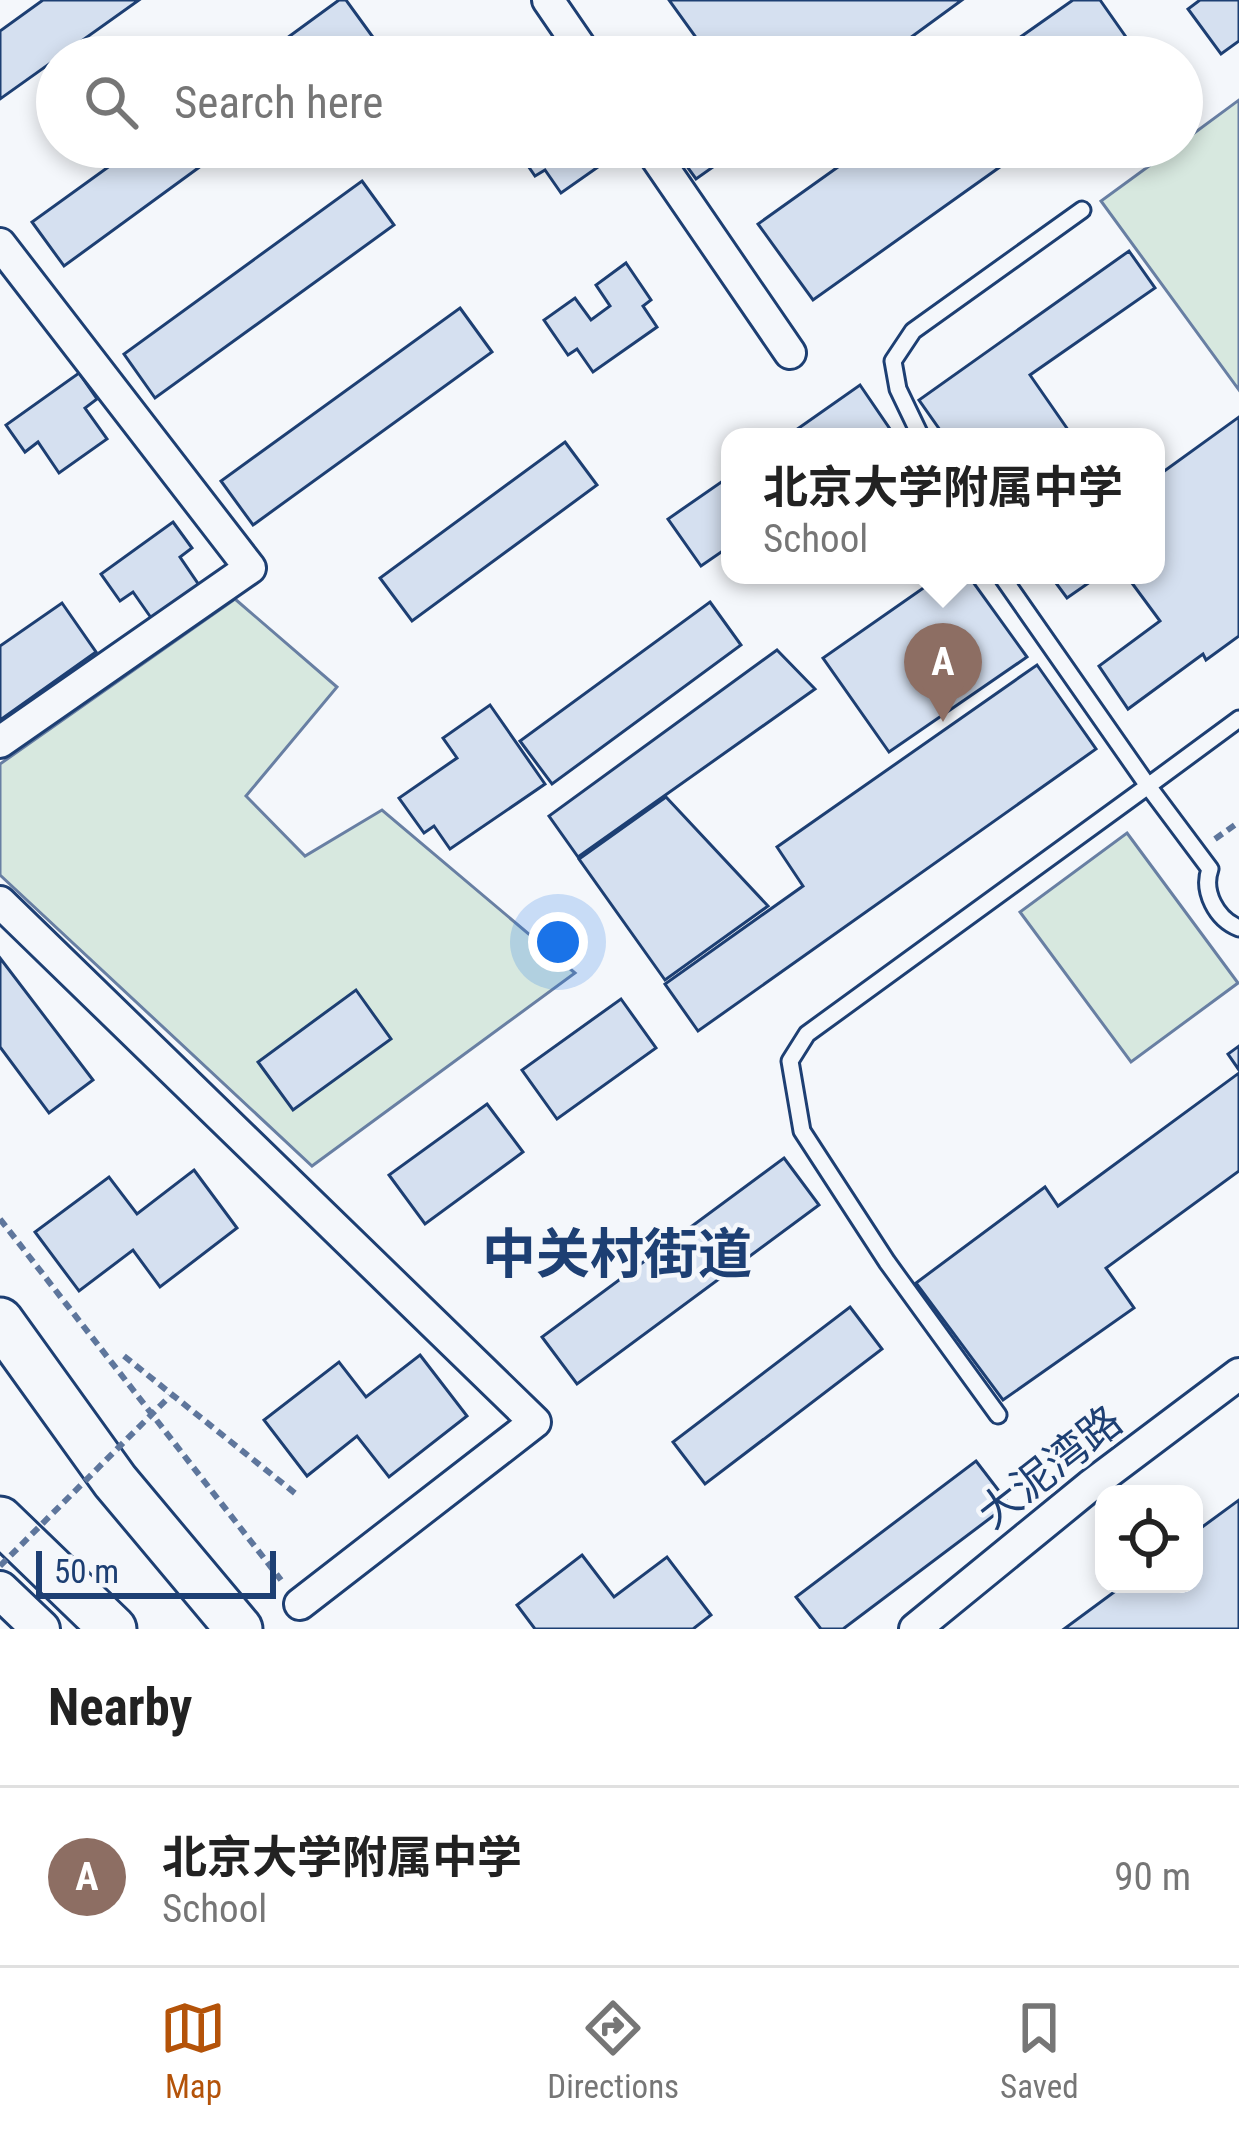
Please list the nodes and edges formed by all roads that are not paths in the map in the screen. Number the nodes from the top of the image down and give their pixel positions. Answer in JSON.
{"nodes":[{"id":1,"x":548,"y":0,"type":"edge"},
{"id":2,"x":573,"y":36,"type":"edge"},
{"id":3,"x":663,"y":168,"type":"edge"},
{"id":4,"x":1082,"y":210,"type":"dead end"},
{"id":5,"x":0,"y":244,"type":"edge"},
{"id":6,"x":790,"y":353,"type":"dead end"},
{"id":7,"x":917,"y":428,"type":"edge"},
{"id":8,"x":1007,"y":584,"type":"edge"},
{"id":9,"x":1239,"y":719,"type":"edge"},
{"id":10,"x":0,"y":742,"type":"edge"},
{"id":11,"x":1148,"y":785,"type":"junction"},
{"id":12,"x":0,"y":902,"type":"edge"},
{"id":13,"x":1239,"y":928,"type":"edge"},
{"id":14,"x":0,"y":1321,"type":"edge"},
{"id":15,"x":1239,"y":1374,"type":"edge"},
{"id":16,"x":998,"y":1415,"type":"dead end"},
{"id":17,"x":0,"y":1520,"type":"edge"},
{"id":18,"x":0,"y":1590,"type":"edge"},
{"id":19,"x":300,"y":1604,"type":"road end"},
{"id":20,"x":41,"y":1629,"type":"edge"},
{"id":21,"x":112,"y":1629,"type":"edge"},
{"id":22,"x":239,"y":1629,"type":"edge"},
{"id":23,"x":915,"y":1629,"type":"edge"}],
"edges":[{"from":1,"to":2,"type":"street"},
{"from":3,"to":6,"type":"street"},
{"from":4,"to":7,"type":"lane"},
{"from":5,"to":10,"type":"street"},
{"from":8,"to":11,"type":"lane"},
{"from":9,"to":11,"type":"lane"},
{"from":11,"to":13,"type":"lane"},
{"from":11,"to":16,"type":"lane"},
{"from":12,"to":19,"type":"street"},
{"from":14,"to":22,"type":"main road"},
{"from":15,"to":23,"type":"street","name":"大泥湾路"},
{"from":17,"to":21,"type":"main road"},
{"from":18,"to":20,"type":"street"}]}
